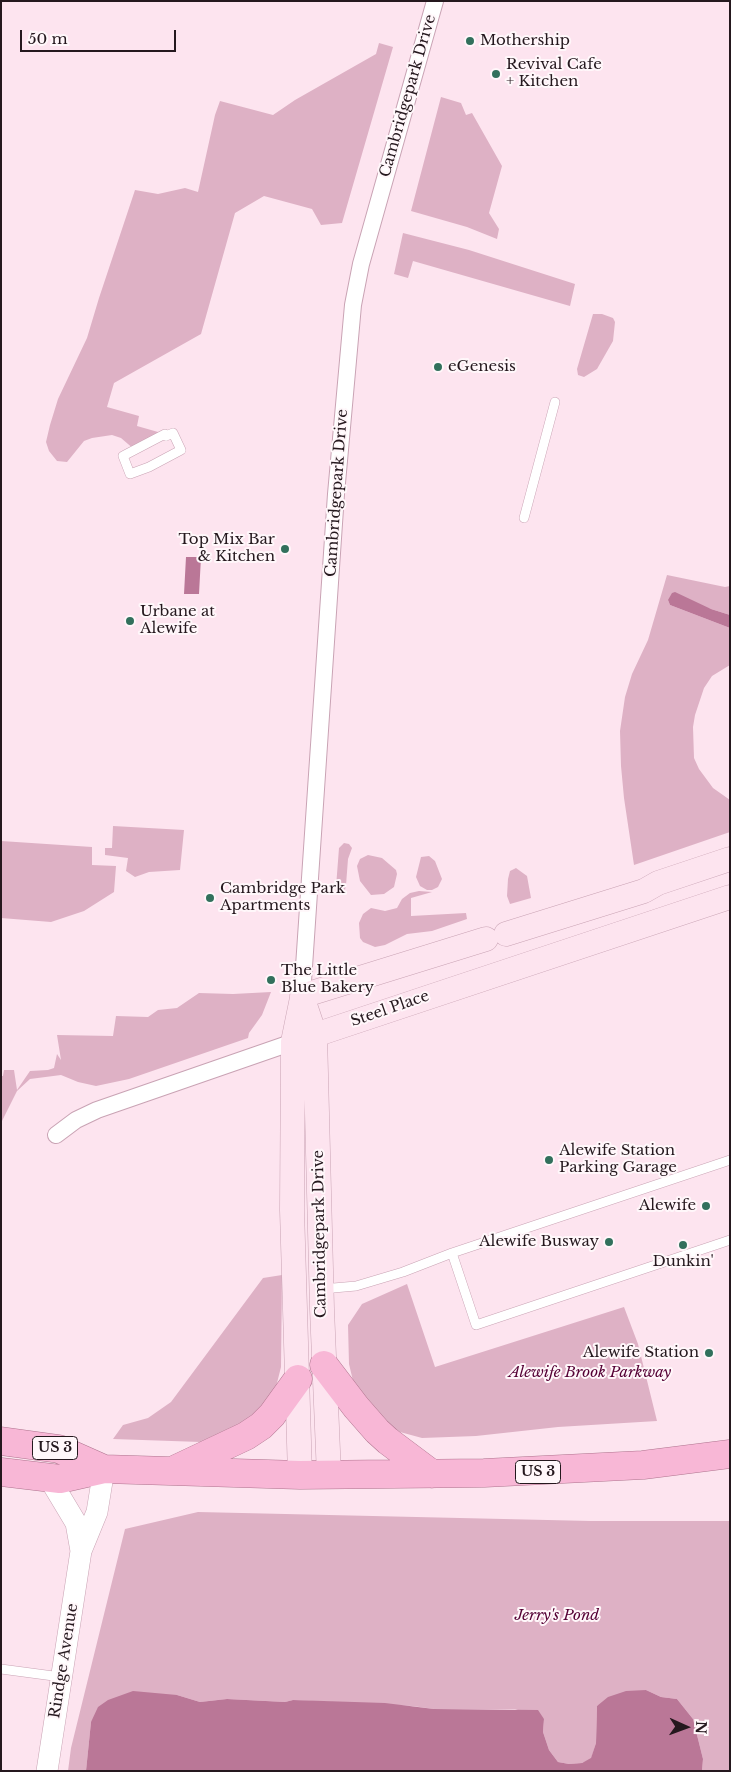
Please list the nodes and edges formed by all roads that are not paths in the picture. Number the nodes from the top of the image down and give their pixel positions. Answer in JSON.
{"nodes":[{"id":1,"x":435,"y":1,"type":"edge"},
{"id":2,"x":555,"y":402,"type":"dead end"},
{"id":3,"x":181,"y":450,"type":"joint"},
{"id":4,"x":524,"y":518,"type":"dead end"},
{"id":5,"x":730,"y":859,"type":"edge"},
{"id":6,"x":730,"y":897,"type":"edge"},
{"id":7,"x":302,"y":996,"type":"junction"},
{"id":8,"x":304,"y":1039,"type":"junction"},
{"id":9,"x":56,"y":1135,"type":"dead end"},
{"id":10,"x":730,"y":1160,"type":"edge"},
{"id":11,"x":730,"y":1240,"type":"edge"},
{"id":12,"x":452,"y":1253,"type":"junction"},
{"id":13,"x":321,"y":1289,"type":"junction"},
{"id":14,"x":324,"y":1365,"type":"junction"},
{"id":15,"x":298,"y":1379,"type":"junction"},
{"id":16,"x":1,"y":1441,"type":"edge"},
{"id":17,"x":730,"y":1454,"type":"edge"},
{"id":18,"x":104,"y":1469,"type":"junction"},
{"id":19,"x":172,"y":1471,"type":"junction"},
{"id":20,"x":1,"y":1472,"type":"edge"},
{"id":21,"x":432,"y":1474,"type":"junction"},
{"id":22,"x":300,"y":1475,"type":"junction"},
{"id":23,"x":329,"y":1475,"type":"junction"},
{"id":24,"x":49,"y":1478,"type":"junction"},
{"id":25,"x":81,"y":1551,"type":"junction"},
{"id":26,"x":1,"y":1669,"type":"edge"},
{"id":27,"x":61,"y":1677,"type":"junction"},
{"id":28,"x":47,"y":1771,"type":"edge"}],
"edges":[{"from":1,"to":7,"type":"street","name":"Cambridgepark Drive"},
{"from":2,"to":4,"type":"lane"},
{"from":3,"to":3,"type":"lane"},
{"from":5,"to":7,"type":"main road"},
{"from":6,"to":8,"type":"main road","name":"Steel Place"},
{"from":7,"to":8,"type":"main road","name":"Cambridgepark Drive"},
{"from":8,"to":9,"type":"street","name":"Steel Place"},
{"from":8,"to":13,"type":"main road","name":"Cambridgepark Drive"},
{"from":8,"to":15,"type":"main road","name":"Cambridgepark Drive"},
{"from":10,"to":12,"type":"lane"},
{"from":11,"to":12,"type":"lane"},
{"from":12,"to":13,"type":"lane"},
{"from":13,"to":14,"type":"main road","name":"Cambridgepark Drive"},
{"from":14,"to":21,"type":"highway"},
{"from":14,"to":23,"type":"main road","name":"Cambridgepark Drive"},
{"from":15,"to":19,"type":"highway"},
{"from":15,"to":22,"type":"main road","name":"Cambridgepark Drive"},
{"from":16,"to":18,"type":"highway","number":"US 3"},
{"from":17,"to":21,"type":"highway","number":"US 3"},
{"from":18,"to":19,"type":"highway","number":"US 3"},
{"from":18,"to":24,"type":"highway","number":"US 3"},
{"from":18,"to":25,"type":"street","name":"Rindge Avenue"},
{"from":19,"to":22,"type":"highway","number":"US 3"},
{"from":20,"to":24,"type":"highway","number":"US 3"},
{"from":21,"to":23,"type":"highway","number":"US 3"},
{"from":22,"to":23,"type":"highway","number":"US 3"},
{"from":24,"to":25,"type":"street","name":"Rindge Avenue"},
{"from":25,"to":27,"type":"street","name":"Rindge Avenue"},
{"from":26,"to":27,"type":"lane"},
{"from":27,"to":28,"type":"street","name":"Rindge Avenue"}]}
